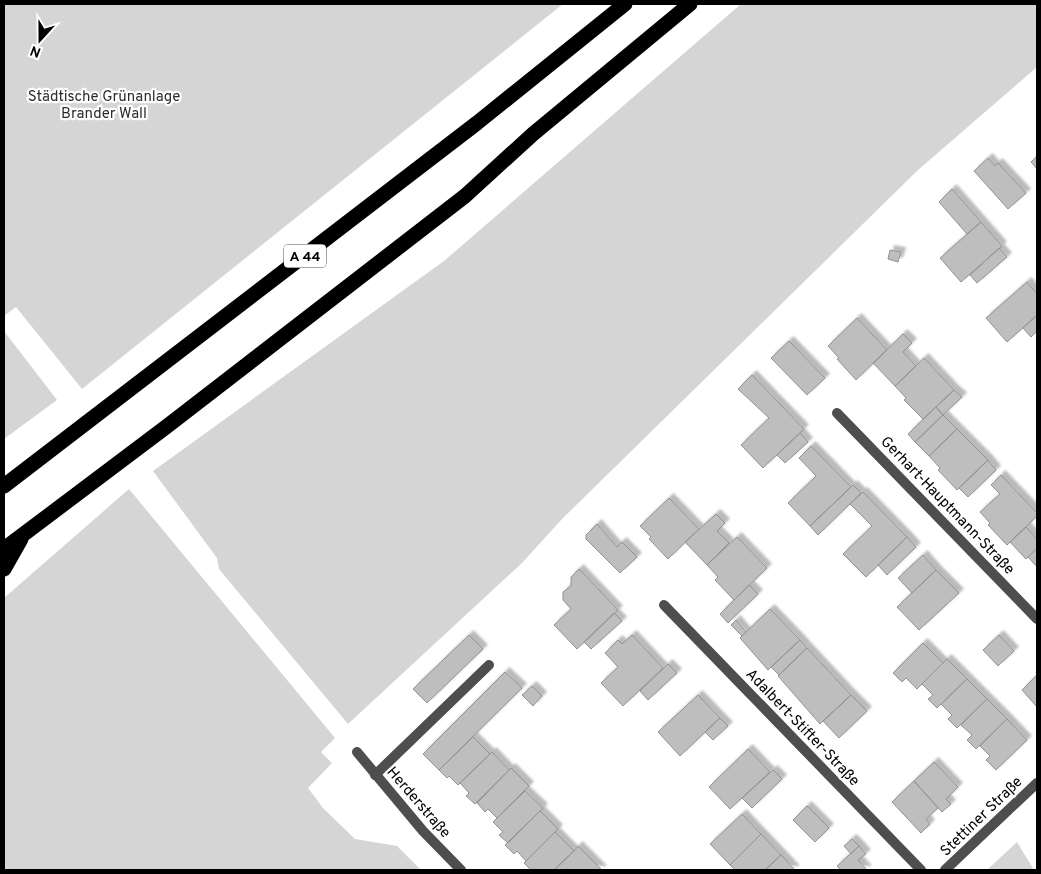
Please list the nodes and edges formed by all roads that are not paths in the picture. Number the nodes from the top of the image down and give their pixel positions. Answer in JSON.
{"nodes":[{"id":1,"x":625,"y":4,"type":"edge"},
{"id":2,"x":690,"y":4,"type":"edge"},
{"id":3,"x":837,"y":412,"type":"dead end"},
{"id":4,"x":4,"y":486,"type":"edge"},
{"id":5,"x":23,"y":536,"type":"junction"},
{"id":6,"x":4,"y":549,"type":"edge"},
{"id":7,"x":4,"y":569,"type":"edge"},
{"id":8,"x":664,"y":605,"type":"dead end"},
{"id":9,"x":1037,"y":619,"type":"edge"},
{"id":10,"x":489,"y":665,"type":"dead end"},
{"id":11,"x":357,"y":752,"type":"dead end"},
{"id":12,"x":376,"y":775,"type":"junction"},
{"id":13,"x":1037,"y":783,"type":"edge"},
{"id":14,"x":461,"y":870,"type":"edge"},
{"id":15,"x":921,"y":870,"type":"edge"},
{"id":16,"x":946,"y":870,"type":"edge"}],
"edges":[{"from":1,"to":4,"type":"highway","number":"A 44"},
{"from":2,"to":5,"type":"highway"},
{"from":3,"to":9,"type":"street","name":"Gerhart-Hauptmann-Straße"},
{"from":5,"to":6,"type":"highway"},
{"from":5,"to":7,"type":"highway"},
{"from":8,"to":15,"type":"street","name":"Adalbert-Stifter-Straße"},
{"from":10,"to":12,"type":"street"},
{"from":11,"to":12,"type":"street","name":"Herderstraße"},
{"from":12,"to":14,"type":"street","name":"Herderstraße"},
{"from":13,"to":16,"type":"street","name":"Stettiner Straße"}]}
